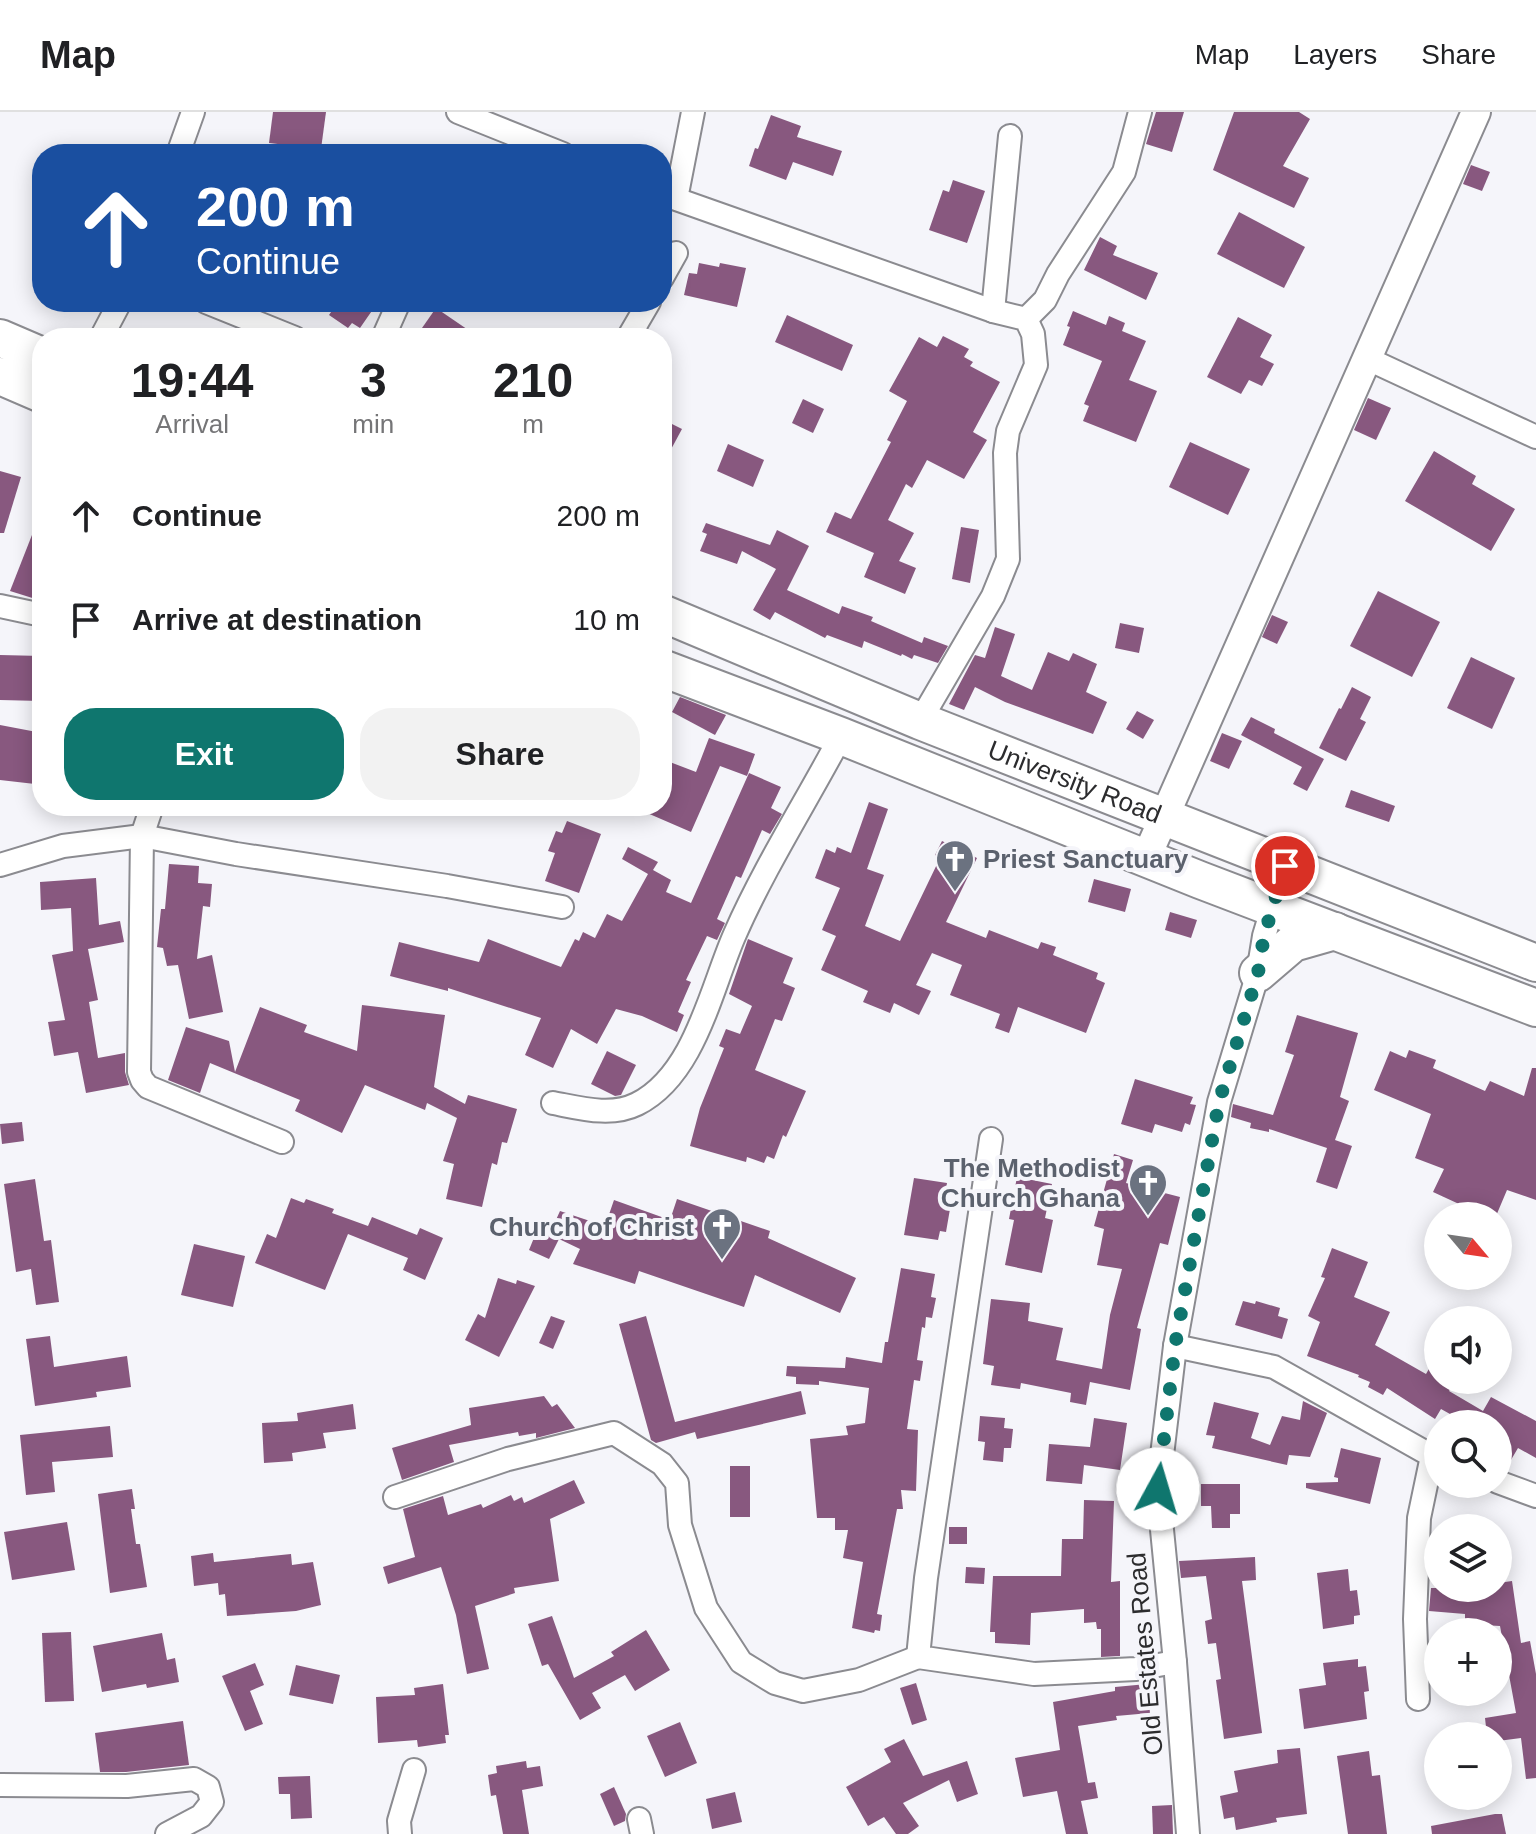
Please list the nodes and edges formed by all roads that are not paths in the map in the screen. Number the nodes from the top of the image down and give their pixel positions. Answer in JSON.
{"nodes":[{"id":1,"x":193,"y":112,"type":"edge"},
{"id":2,"x":458,"y":112,"type":"edge"},
{"id":3,"x":693,"y":112,"type":"edge"},
{"id":4,"x":1140,"y":112,"type":"edge"},
{"id":5,"x":1476,"y":112,"type":"edge"},
{"id":6,"x":1010,"y":136,"type":"dead end"},
{"id":7,"x":182,"y":144,"type":"edge"},
{"id":8,"x":538,"y":144,"type":"edge"},
{"id":9,"x":672,"y":186,"type":"edge"},
{"id":10,"x":672,"y":197,"type":"edge"},
{"id":11,"x":676,"y":253,"type":"dead end"},
{"id":12,"x":672,"y":260,"type":"edge"},
{"id":13,"x":993,"y":311,"type":"junction"},
{"id":14,"x":231,"y":312,"type":"edge"},
{"id":15,"x":1026,"y":319,"type":"junction"},
{"id":16,"x":270,"y":328,"type":"edge"},
{"id":17,"x":0,"y":338,"type":"edge"},
{"id":18,"x":32,"y":352,"type":"edge"},
{"id":19,"x":1368,"y":359,"type":"junction"},
{"id":20,"x":0,"y":376,"type":"edge"},
{"id":21,"x":32,"y":390,"type":"edge"},
{"id":22,"x":1536,"y":437,"type":"edge"},
{"id":23,"x":0,"y":606,"type":"edge"},
{"id":24,"x":32,"y":613,"type":"edge"},
{"id":25,"x":672,"y":617,"type":"edge"},
{"id":26,"x":672,"y":672,"type":"edge"},
{"id":27,"x":920,"y":721,"type":"junction"},
{"id":28,"x":841,"y":736,"type":"junction"},
{"id":29,"x":149,"y":816,"type":"edge"},
{"id":30,"x":1165,"y":817,"type":"junction"},
{"id":31,"x":142,"y":836,"type":"junction"},
{"id":32,"x":1146,"y":858,"type":"junction"},
{"id":33,"x":0,"y":865,"type":"edge"},
{"id":34,"x":1285,"y":866,"type":"junction"},
{"id":35,"x":1273,"y":906,"type":"junction"},
{"id":36,"x":562,"y":907,"type":"dead end"},
{"id":37,"x":1335,"y":931,"type":"junction"},
{"id":38,"x":1536,"y":963,"type":"edge"},
{"id":39,"x":1258,"y":973,"type":"junction"},
{"id":40,"x":1536,"y":1008,"type":"edge"},
{"id":41,"x":553,"y":1103,"type":"dead end"},
{"id":42,"x":991,"y":1139,"type":"dead end"},
{"id":43,"x":282,"y":1142,"type":"dead end"},
{"id":44,"x":1175,"y":1346,"type":"junction"},
{"id":45,"x":1424,"y":1451,"type":"edge"},
{"id":46,"x":1512,"y":1487,"type":"edge"},
{"id":47,"x":1536,"y":1496,"type":"edge"},
{"id":48,"x":395,"y":1497,"type":"dead end"},
{"id":49,"x":1424,"y":1498,"type":"edge"},
{"id":50,"x":918,"y":1657,"type":"junction"},
{"id":51,"x":1175,"y":1662,"type":"junction"},
{"id":52,"x":1418,"y":1699,"type":"dead end"},
{"id":53,"x":414,"y":1770,"type":"dead end"},
{"id":54,"x":0,"y":1785,"type":"edge"},
{"id":55,"x":167,"y":1834,"type":"edge"},
{"id":56,"x":400,"y":1834,"type":"edge"},
{"id":57,"x":1188,"y":1834,"type":"edge"}],
"edges":[{"from":1,"to":7,"type":"street"},
{"from":2,"to":8,"type":"street"},
{"from":3,"to":9,"type":"street"},
{"from":4,"to":15,"type":"street"},
{"from":5,"to":19,"type":"street"},
{"from":6,"to":13,"type":"street"},
{"from":10,"to":13,"type":"street"},
{"from":11,"to":12,"type":"street"},
{"from":13,"to":15,"type":"street"},
{"from":14,"to":16,"type":"street"},
{"from":15,"to":27,"type":"street"},
{"from":17,"to":18,"type":"highway"},
{"from":19,"to":22,"type":"street"},
{"from":19,"to":30,"type":"street"},
{"from":20,"to":21,"type":"highway"},
{"from":23,"to":24,"type":"street"},
{"from":25,"to":27,"type":"highway","name":"University Road"},
{"from":26,"to":28,"type":"highway","name":"University Road"},
{"from":27,"to":30,"type":"highway","name":"University Road"},
{"from":28,"to":32,"type":"highway","name":"University Road"},
{"from":28,"to":41,"type":"street"},
{"from":29,"to":31,"type":"street"},
{"from":30,"to":32,"type":"street"},
{"from":30,"to":34,"type":"highway","name":"University Road"},
{"from":31,"to":33,"type":"street"},
{"from":31,"to":36,"type":"street"},
{"from":31,"to":43,"type":"street"},
{"from":32,"to":35,"type":"highway","name":"University Road"},
{"from":34,"to":35,"type":"street","name":"Old Estates Road"},
{"from":34,"to":38,"type":"highway","name":"University Road"},
{"from":35,"to":37,"type":"highway","name":"University Road"},
{"from":35,"to":39,"type":"street","name":"Old Estates Road"},
{"from":37,"to":39,"type":"highway"},
{"from":37,"to":40,"type":"highway","name":"University Road"},
{"from":39,"to":44,"type":"street","name":"Old Estates Road"},
{"from":42,"to":50,"type":"street"},
{"from":44,"to":45,"type":"street"},
{"from":44,"to":51,"type":"street","name":"Old Estates Road"},
{"from":46,"to":47,"type":"street"},
{"from":48,"to":50,"type":"street"},
{"from":49,"to":52,"type":"street"},
{"from":50,"to":51,"type":"street"},
{"from":51,"to":57,"type":"street","name":"Old Estates Road"},
{"from":53,"to":56,"type":"street"},
{"from":54,"to":55,"type":"street"}]}
